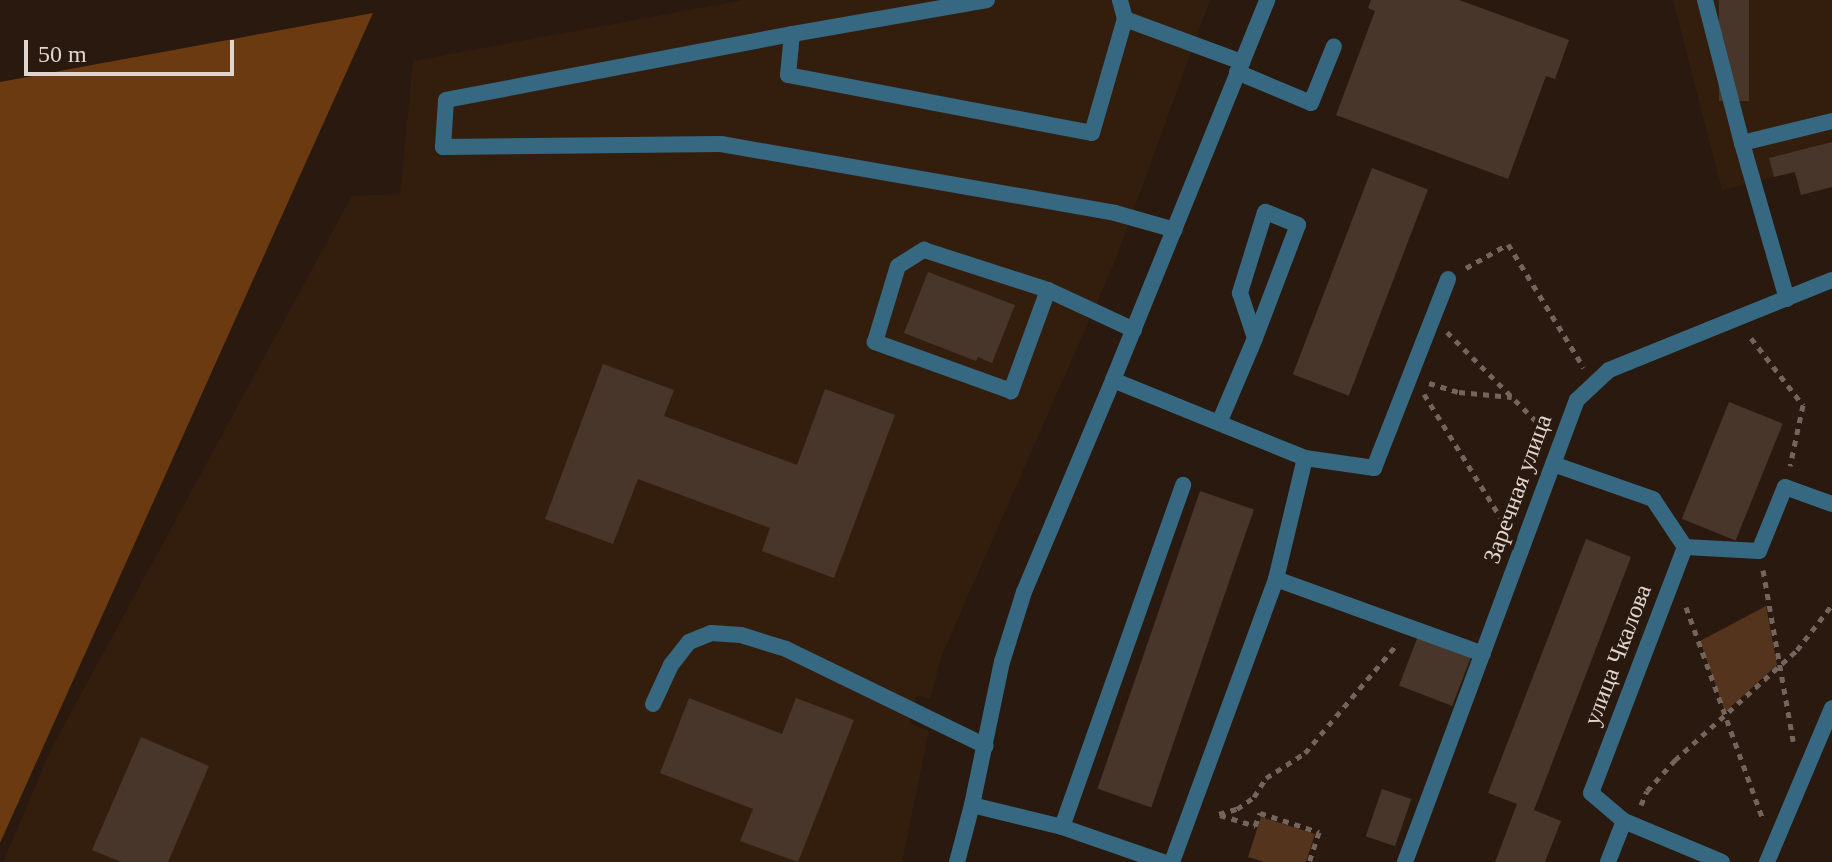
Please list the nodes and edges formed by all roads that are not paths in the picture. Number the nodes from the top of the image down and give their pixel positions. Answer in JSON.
{"nodes":[{"id":1,"x":987,"y":0,"type":"edge"},
{"id":2,"x":1120,"y":0,"type":"edge"},
{"id":3,"x":1267,"y":0,"type":"edge"},
{"id":4,"x":1705,"y":0,"type":"edge"},
{"id":5,"x":1125,"y":19,"type":"junction"},
{"id":6,"x":792,"y":34,"type":"junction"},
{"id":7,"x":1334,"y":46,"type":"dead end"},
{"id":8,"x":1240,"y":67,"type":"junction"},
{"id":9,"x":1832,"y":121,"type":"edge"},
{"id":10,"x":1742,"y":143,"type":"junction"},
{"id":11,"x":1175,"y":230,"type":"junction"},
{"id":12,"x":1448,"y":279,"type":"road end"},
{"id":13,"x":1832,"y":280,"type":"edge"},
{"id":14,"x":1048,"y":290,"type":"junction"},
{"id":15,"x":1787,"y":299,"type":"junction"},
{"id":16,"x":1134,"y":330,"type":"junction"},
{"id":17,"x":1255,"y":338,"type":"junction"},
{"id":18,"x":1113,"y":380,"type":"junction"},
{"id":19,"x":1219,"y":423,"type":"junction"},
{"id":20,"x":1305,"y":458,"type":"junction"},
{"id":21,"x":1553,"y":464,"type":"junction"},
{"id":22,"x":1183,"y":485,"type":"dead end"},
{"id":23,"x":1832,"y":504,"type":"edge"},
{"id":24,"x":1685,"y":547,"type":"junction"},
{"id":25,"x":1276,"y":579,"type":"junction"},
{"id":26,"x":1483,"y":654,"type":"junction"},
{"id":27,"x":653,"y":704,"type":"dead end"},
{"id":28,"x":1832,"y":708,"type":"edge"},
{"id":29,"x":986,"y":746,"type":"junction"},
{"id":30,"x":972,"y":805,"type":"junction"},
{"id":31,"x":1628,"y":822,"type":"junction"},
{"id":32,"x":1062,"y":827,"type":"junction"},
{"id":33,"x":1770,"y":854,"type":"edge"},
{"id":34,"x":957,"y":862,"type":"edge"},
{"id":35,"x":1163,"y":862,"type":"edge"},
{"id":36,"x":1172,"y":862,"type":"edge"},
{"id":37,"x":1405,"y":862,"type":"edge"},
{"id":38,"x":1608,"y":862,"type":"edge"},
{"id":39,"x":1722,"y":862,"type":"edge"}],
"edges":[{"from":1,"to":6,"type":"street"},
{"from":2,"to":5,"type":"street"},
{"from":3,"to":8,"type":"street"},
{"from":4,"to":10,"type":"street"},
{"from":5,"to":6,"type":"street"},
{"from":5,"to":8,"type":"street"},
{"from":6,"to":11,"type":"street"},
{"from":7,"to":8,"type":"street"},
{"from":8,"to":11,"type":"street"},
{"from":9,"to":10,"type":"street"},
{"from":10,"to":15,"type":"street"},
{"from":11,"to":16,"type":"street"},
{"from":12,"to":20,"type":"street"},
{"from":13,"to":15,"type":"street","name":"Заречная улица"},
{"from":14,"to":14,"type":"street"},
{"from":14,"to":16,"type":"street"},
{"from":15,"to":21,"type":"street","name":"Заречная улица"},
{"from":16,"to":18,"type":"street"},
{"from":17,"to":17,"type":"street"},
{"from":17,"to":19,"type":"street"},
{"from":18,"to":19,"type":"street"},
{"from":18,"to":29,"type":"street"},
{"from":19,"to":20,"type":"street"},
{"from":20,"to":25,"type":"street"},
{"from":21,"to":24,"type":"street"},
{"from":21,"to":26,"type":"street","name":"Заречная улица"},
{"from":22,"to":32,"type":"street"},
{"from":23,"to":24,"type":"street"},
{"from":24,"to":31,"type":"street","name":"улица Чкалова"},
{"from":25,"to":26,"type":"street"},
{"from":25,"to":36,"type":"street"},
{"from":26,"to":37,"type":"street","name":"Заречная улица"},
{"from":27,"to":29,"type":"street"},
{"from":28,"to":33,"type":"street"},
{"from":29,"to":30,"type":"street"},
{"from":30,"to":32,"type":"street"},
{"from":30,"to":34,"type":"street"},
{"from":31,"to":38,"type":"street"},
{"from":31,"to":39,"type":"street","name":"улица Чкалова"},
{"from":32,"to":35,"type":"street"}]}
